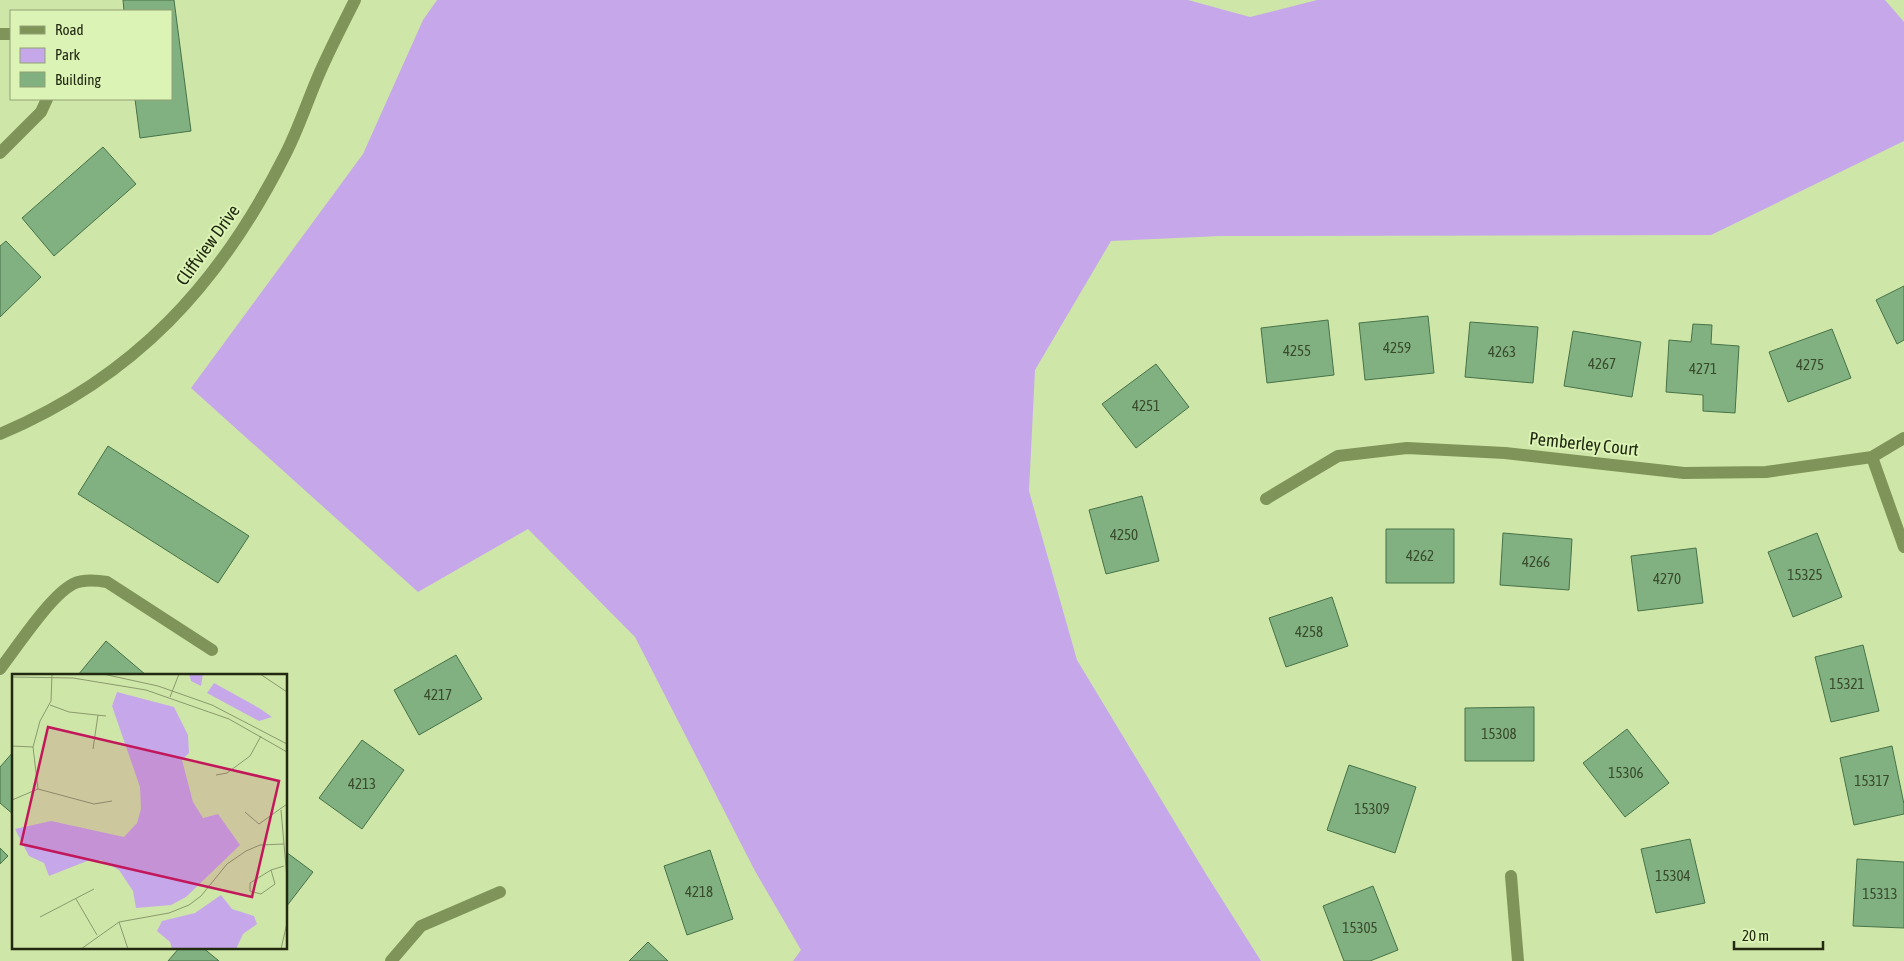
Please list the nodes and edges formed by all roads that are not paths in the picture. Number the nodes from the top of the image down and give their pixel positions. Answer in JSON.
{"nodes":[{"id":1,"x":355,"y":0,"type":"edge"},
{"id":2,"x":47,"y":100,"type":"edge"},
{"id":3,"x":0,"y":153,"type":"edge"},
{"id":4,"x":0,"y":434,"type":"edge"},
{"id":5,"x":1904,"y":438,"type":"edge"},
{"id":6,"x":1872,"y":457,"type":"junction"},
{"id":7,"x":1266,"y":499,"type":"dead end"},
{"id":8,"x":1904,"y":548,"type":"edge"},
{"id":9,"x":212,"y":650,"type":"dead end"},
{"id":10,"x":0,"y":669,"type":"edge"},
{"id":11,"x":1512,"y":876,"type":"dead end"},
{"id":12,"x":500,"y":892,"type":"dead end"},
{"id":13,"x":391,"y":961,"type":"edge"},
{"id":14,"x":1518,"y":961,"type":"edge"}],
"edges":[{"from":1,"to":4,"type":"street","name":"Cliffview Drive"},
{"from":2,"to":3,"type":"street"},
{"from":5,"to":6,"type":"street","name":"Pemberley Court"},
{"from":6,"to":7,"type":"street","name":"Pemberley Court"},
{"from":6,"to":8,"type":"street"},
{"from":9,"to":10,"type":"street"},
{"from":11,"to":14,"type":"street"},
{"from":12,"to":13,"type":"street"}]}
